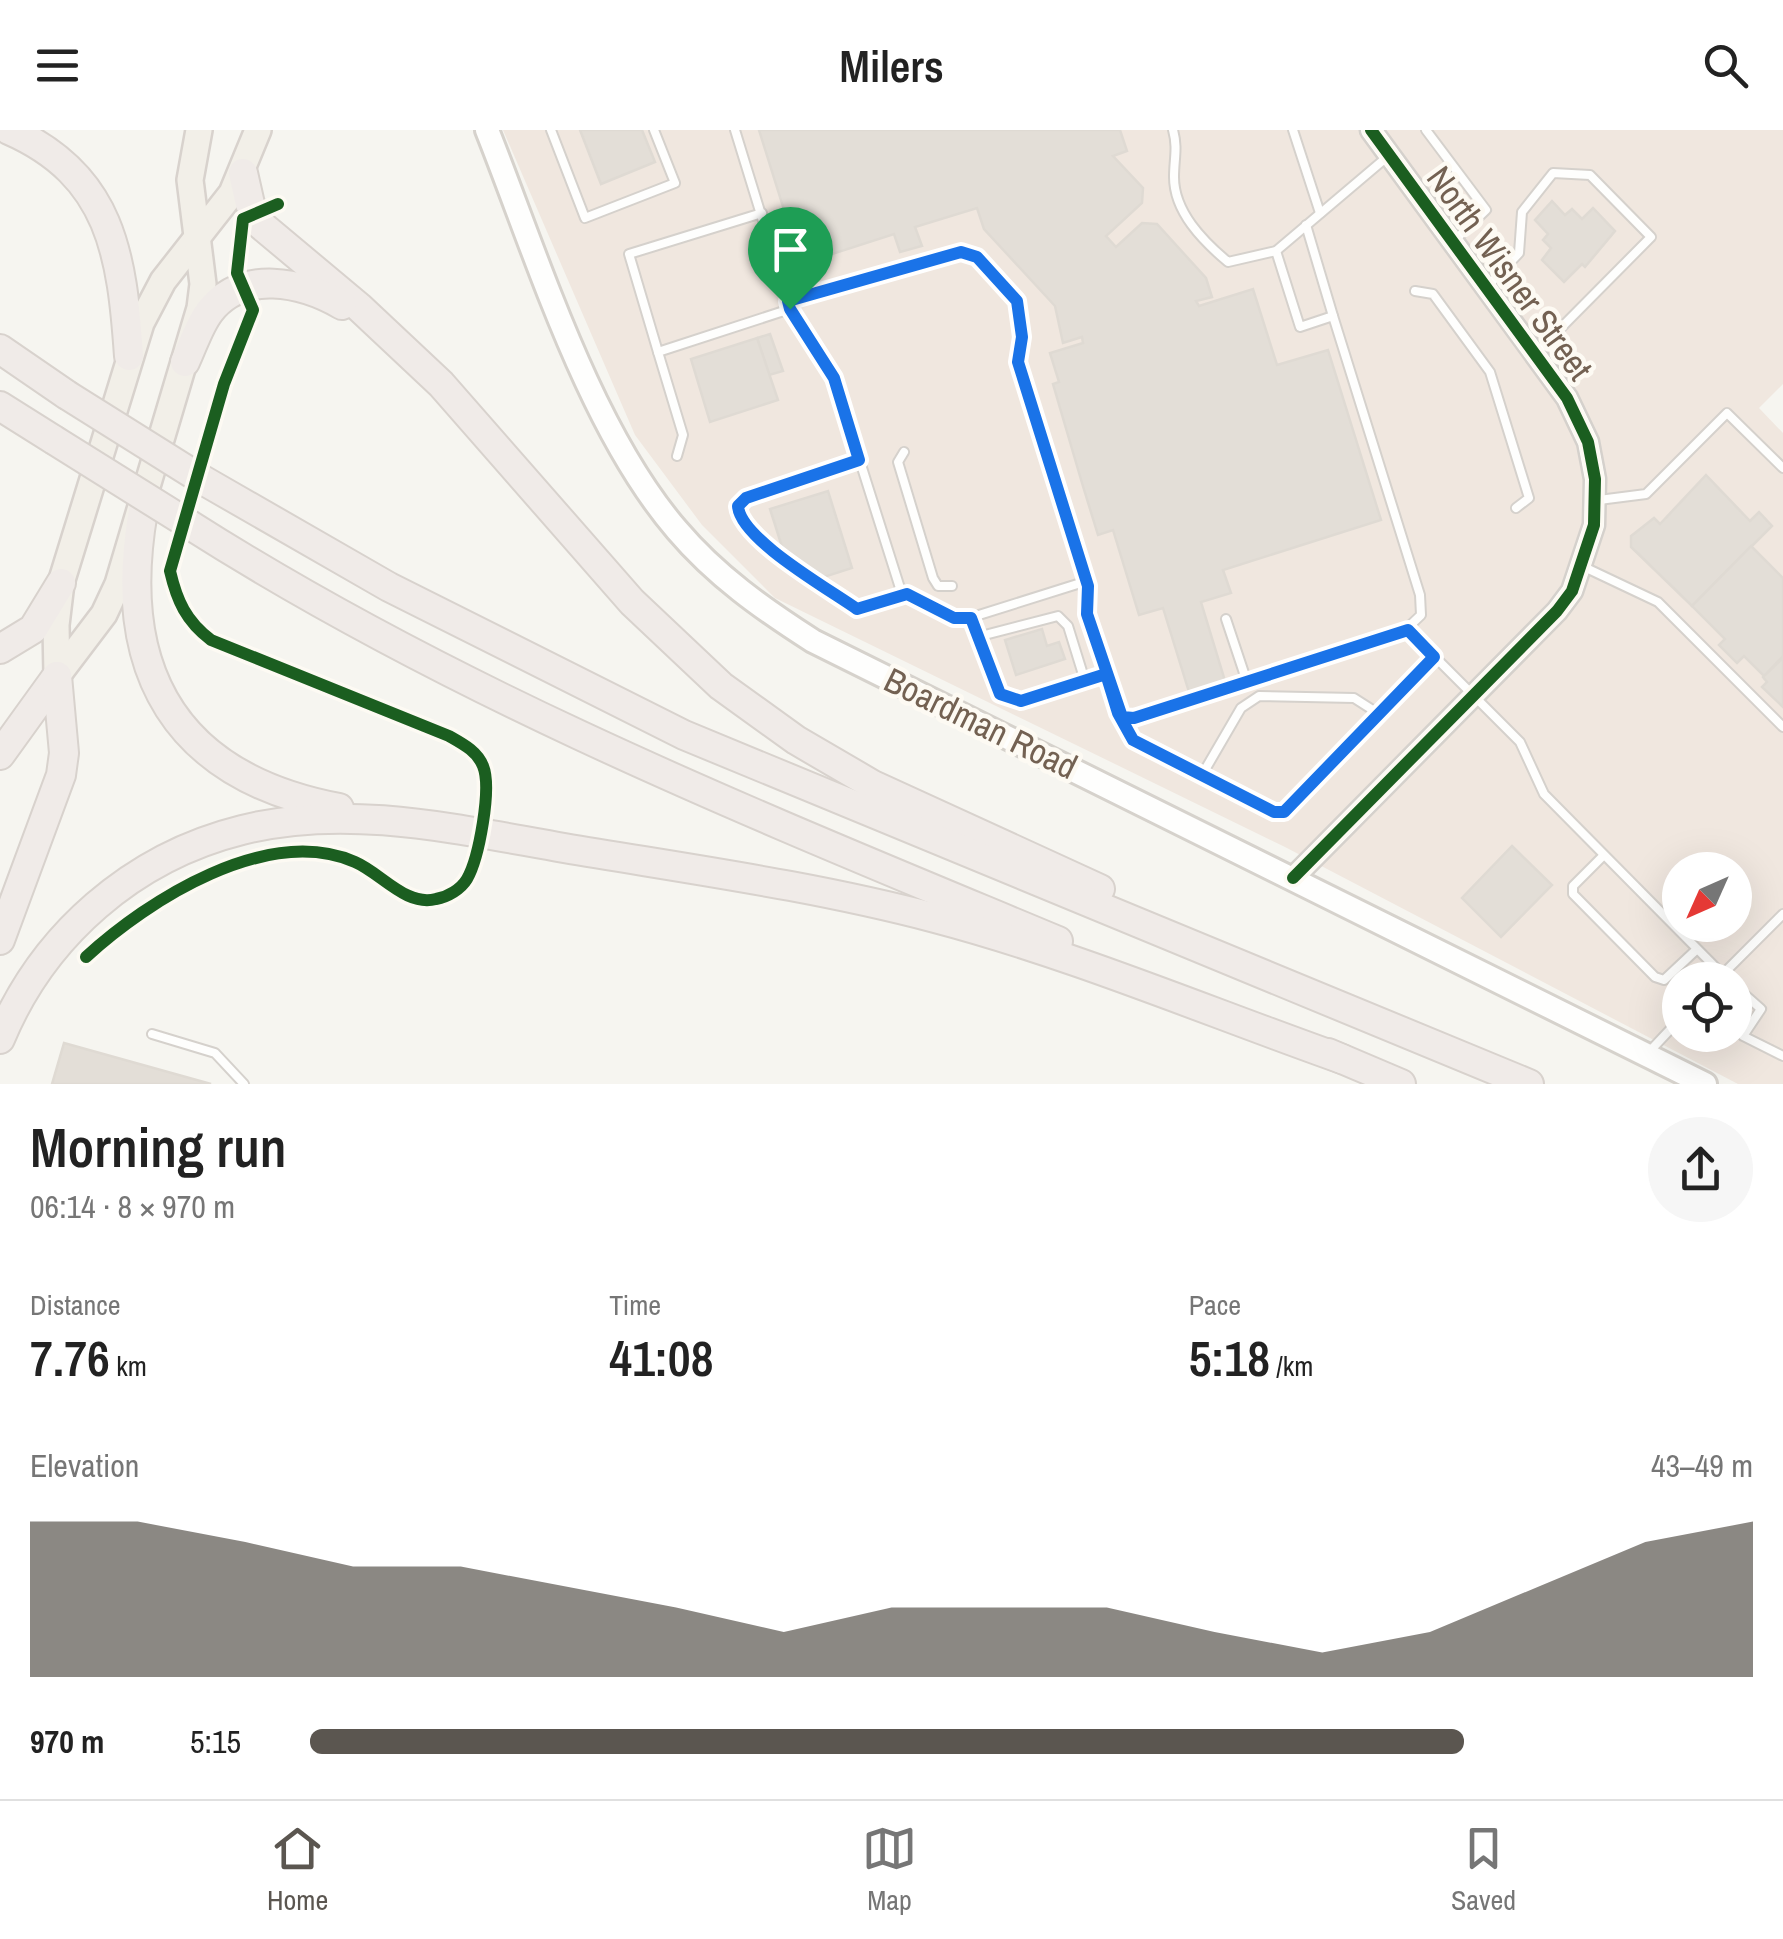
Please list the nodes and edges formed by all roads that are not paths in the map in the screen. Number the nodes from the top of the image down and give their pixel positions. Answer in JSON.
{"nodes":[{"id":1,"x":8,"y":130,"type":"edge"},
{"id":2,"x":199,"y":130,"type":"edge"},
{"id":3,"x":258,"y":130,"type":"edge"},
{"id":4,"x":487,"y":130,"type":"edge"},
{"id":5,"x":552,"y":130,"type":"edge"},
{"id":6,"x":654,"y":130,"type":"edge"},
{"id":7,"x":735,"y":130,"type":"edge"},
{"id":8,"x":1172,"y":130,"type":"edge"},
{"id":9,"x":1293,"y":130,"type":"edge"},
{"id":10,"x":1370,"y":130,"type":"edge"},
{"id":11,"x":1426,"y":130,"type":"edge"},
{"id":12,"x":1388,"y":157,"type":"junction"},
{"id":13,"x":243,"y":173,"type":"junction"},
{"id":14,"x":762,"y":213,"type":"junction"},
{"id":15,"x":1320,"y":213,"type":"junction"},
{"id":16,"x":1306,"y":226,"type":"junction"},
{"id":17,"x":196,"y":240,"type":"junction"},
{"id":18,"x":1452,"y":243,"type":"junction"},
{"id":19,"x":1276,"y":251,"type":"junction"},
{"id":20,"x":1486,"y":288,"type":"junction"},
{"id":21,"x":1415,"y":291,"type":"dead end"},
{"id":22,"x":789,"y":305,"type":"junction"},
{"id":23,"x":1333,"y":316,"type":"junction"},
{"id":24,"x":0,"y":349,"type":"edge"},
{"id":25,"x":658,"y":352,"type":"junction"},
{"id":26,"x":1535,"y":354,"type":"junction"},
{"id":27,"x":128,"y":356,"type":"junction"},
{"id":28,"x":186,"y":362,"type":"junction"},
{"id":29,"x":430,"y":373,"type":"junction"},
{"id":30,"x":0,"y":406,"type":"edge"},
{"id":31,"x":904,"y":452,"type":"dead end"},
{"id":32,"x":676,"y":456,"type":"dead end"},
{"id":33,"x":859,"y":460,"type":"junction"},
{"id":34,"x":1783,"y":468,"type":"edge"},
{"id":35,"x":1596,"y":500,"type":"junction"},
{"id":36,"x":1516,"y":508,"type":"dead end"},
{"id":37,"x":143,"y":511,"type":"junction"},
{"id":38,"x":1582,"y":566,"type":"junction"},
{"id":39,"x":1087,"y":582,"type":"junction"},
{"id":40,"x":61,"y":583,"type":"junction"},
{"id":41,"x":952,"y":586,"type":"dead end"},
{"id":42,"x":907,"y":594,"type":"junction"},
{"id":43,"x":971,"y":618,"type":"junction"},
{"id":44,"x":1226,"y":618,"type":"dead end"},
{"id":45,"x":1408,"y":630,"type":"junction"},
{"id":46,"x":978,"y":638,"type":"junction"},
{"id":47,"x":0,"y":649,"type":"edge"},
{"id":48,"x":1434,"y":657,"type":"junction"},
{"id":49,"x":1106,"y":674,"type":"junction"},
{"id":50,"x":57,"y":676,"type":"junction"},
{"id":51,"x":1085,"y":681,"type":"junction"},
{"id":52,"x":1246,"y":682,"type":"junction"},
{"id":53,"x":1472,"y":696,"type":"junction"},
{"id":54,"x":1378,"y":714,"type":"junction"},
{"id":55,"x":1122,"y":717,"type":"junction"},
{"id":56,"x":1783,"y":727,"type":"edge"},
{"id":57,"x":0,"y":755,"type":"edge"},
{"id":58,"x":1202,"y":776,"type":"junction"},
{"id":59,"x":438,"y":827,"type":"junction"},
{"id":60,"x":1603,"y":856,"type":"junction"},
{"id":61,"x":1293,"y":878,"type":"junction"},
{"id":62,"x":1783,"y":914,"type":"edge"},
{"id":63,"x":0,"y":940,"type":"edge"},
{"id":64,"x":1696,"y":950,"type":"junction"},
{"id":65,"x":1707,"y":962,"type":"edge"},
{"id":66,"x":1737,"y":962,"type":"edge"},
{"id":67,"x":1289,"y":984,"type":"junction"},
{"id":68,"x":1752,"y":1002,"type":"edge"},
{"id":69,"x":1752,"y":1023,"type":"edge"},
{"id":70,"x":152,"y":1034,"type":"dead end"},
{"id":71,"x":1662,"y":1038,"type":"edge"},
{"id":72,"x":0,"y":1039,"type":"edge"},
{"id":73,"x":1752,"y":1040,"type":"edge"},
{"id":74,"x":1646,"y":1055,"type":"junction"},
{"id":75,"x":1783,"y":1056,"type":"edge"},
{"id":76,"x":1342,"y":1059,"type":"junction"},
{"id":77,"x":244,"y":1084,"type":"edge"},
{"id":78,"x":1401,"y":1084,"type":"edge"},
{"id":79,"x":1528,"y":1084,"type":"edge"},
{"id":80,"x":1704,"y":1084,"type":"edge"}],
"edges":[{"from":1,"to":27,"type":"highway"},
{"from":2,"to":17,"type":"main road"},
{"from":3,"to":13,"type":"main road"},
{"from":4,"to":61,"type":"main road","name":"Boardman Road"},
{"from":5,"to":6,"type":"lane"},
{"from":7,"to":14,"type":"lane"},
{"from":8,"to":19,"type":"lane"},
{"from":9,"to":15,"type":"lane"},
{"from":10,"to":12,"type":"street","name":"North Wisner Street"},
{"from":11,"to":18,"type":"lane"},
{"from":12,"to":15,"type":"lane"},
{"from":12,"to":18,"type":"street","name":"North Wisner Street"},
{"from":13,"to":17,"type":"main road"},
{"from":13,"to":29,"type":"highway"},
{"from":14,"to":22,"type":"lane"},
{"from":14,"to":25,"type":"lane"},
{"from":15,"to":16,"type":"lane"},
{"from":16,"to":19,"type":"lane"},
{"from":16,"to":23,"type":"lane"},
{"from":17,"to":27,"type":"main road"},
{"from":17,"to":28,"type":"main road"},
{"from":18,"to":20,"type":"street","name":"North Wisner Street"},
{"from":19,"to":23,"type":"lane"},
{"from":20,"to":26,"type":"street","name":"North Wisner Street"},
{"from":20,"to":26,"type":"lane"},
{"from":21,"to":36,"type":"lane"},
{"from":22,"to":25,"type":"lane"},
{"from":22,"to":33,"type":"lane"},
{"from":22,"to":39,"type":"lane"},
{"from":23,"to":45,"type":"lane"},
{"from":24,"to":67,"type":"highway","bridge":true},
{"from":25,"to":32,"type":"lane"},
{"from":26,"to":35,"type":"street","name":"North Wisner Street"},
{"from":27,"to":40,"type":"main road"},
{"from":28,"to":29,"type":"highway"},
{"from":28,"to":37,"type":"main road"},
{"from":29,"to":67,"type":"highway"},
{"from":30,"to":76,"type":"highway","bridge":true},
{"from":31,"to":41,"type":"lane"},
{"from":33,"to":42,"type":"lane"},
{"from":33,"to":42,"type":"lane"},
{"from":34,"to":35,"type":"lane"},
{"from":35,"to":38,"type":"street","name":"North Wisner Street"},
{"from":37,"to":50,"type":"main road"},
{"from":37,"to":59,"type":"highway"},
{"from":38,"to":53,"type":"street","name":"North Wisner Street"},
{"from":38,"to":56,"type":"lane"},
{"from":39,"to":43,"type":"lane"},
{"from":39,"to":49,"type":"lane"},
{"from":40,"to":47,"type":"highway"},
{"from":40,"to":50,"type":"main road"},
{"from":42,"to":43,"type":"lane"},
{"from":43,"to":46,"type":"lane"},
{"from":44,"to":52,"type":"lane"},
{"from":45,"to":48,"type":"lane"},
{"from":45,"to":52,"type":"lane"},
{"from":46,"to":51,"type":"lane"},
{"from":46,"to":51,"type":"lane"},
{"from":48,"to":53,"type":"lane"},
{"from":48,"to":54,"type":"lane"},
{"from":49,"to":51,"type":"lane"},
{"from":49,"to":55,"type":"lane"},
{"from":50,"to":57,"type":"highway"},
{"from":50,"to":63,"type":"highway"},
{"from":52,"to":55,"type":"lane"},
{"from":53,"to":60,"type":"lane"},
{"from":53,"to":61,"type":"street","name":"North Wisner Street"},
{"from":54,"to":58,"type":"lane"},
{"from":54,"to":58,"type":"lane"},
{"from":55,"to":58,"type":"lane"},
{"from":59,"to":72,"type":"highway"},
{"from":59,"to":76,"type":"highway"},
{"from":60,"to":64,"type":"lane"},
{"from":60,"to":64,"type":"lane"},
{"from":61,"to":74,"type":"main road","name":"Boardman Road"},
{"from":62,"to":66,"type":"lane"},
{"from":64,"to":65,"type":"lane"},
{"from":67,"to":79,"type":"highway"},
{"from":68,"to":69,"type":"lane"},
{"from":70,"to":77,"type":"lane"},
{"from":71,"to":74,"type":"lane"},
{"from":73,"to":75,"type":"lane"},
{"from":74,"to":80,"type":"main road","name":"Boardman Road"},
{"from":76,"to":78,"type":"highway"}]}
